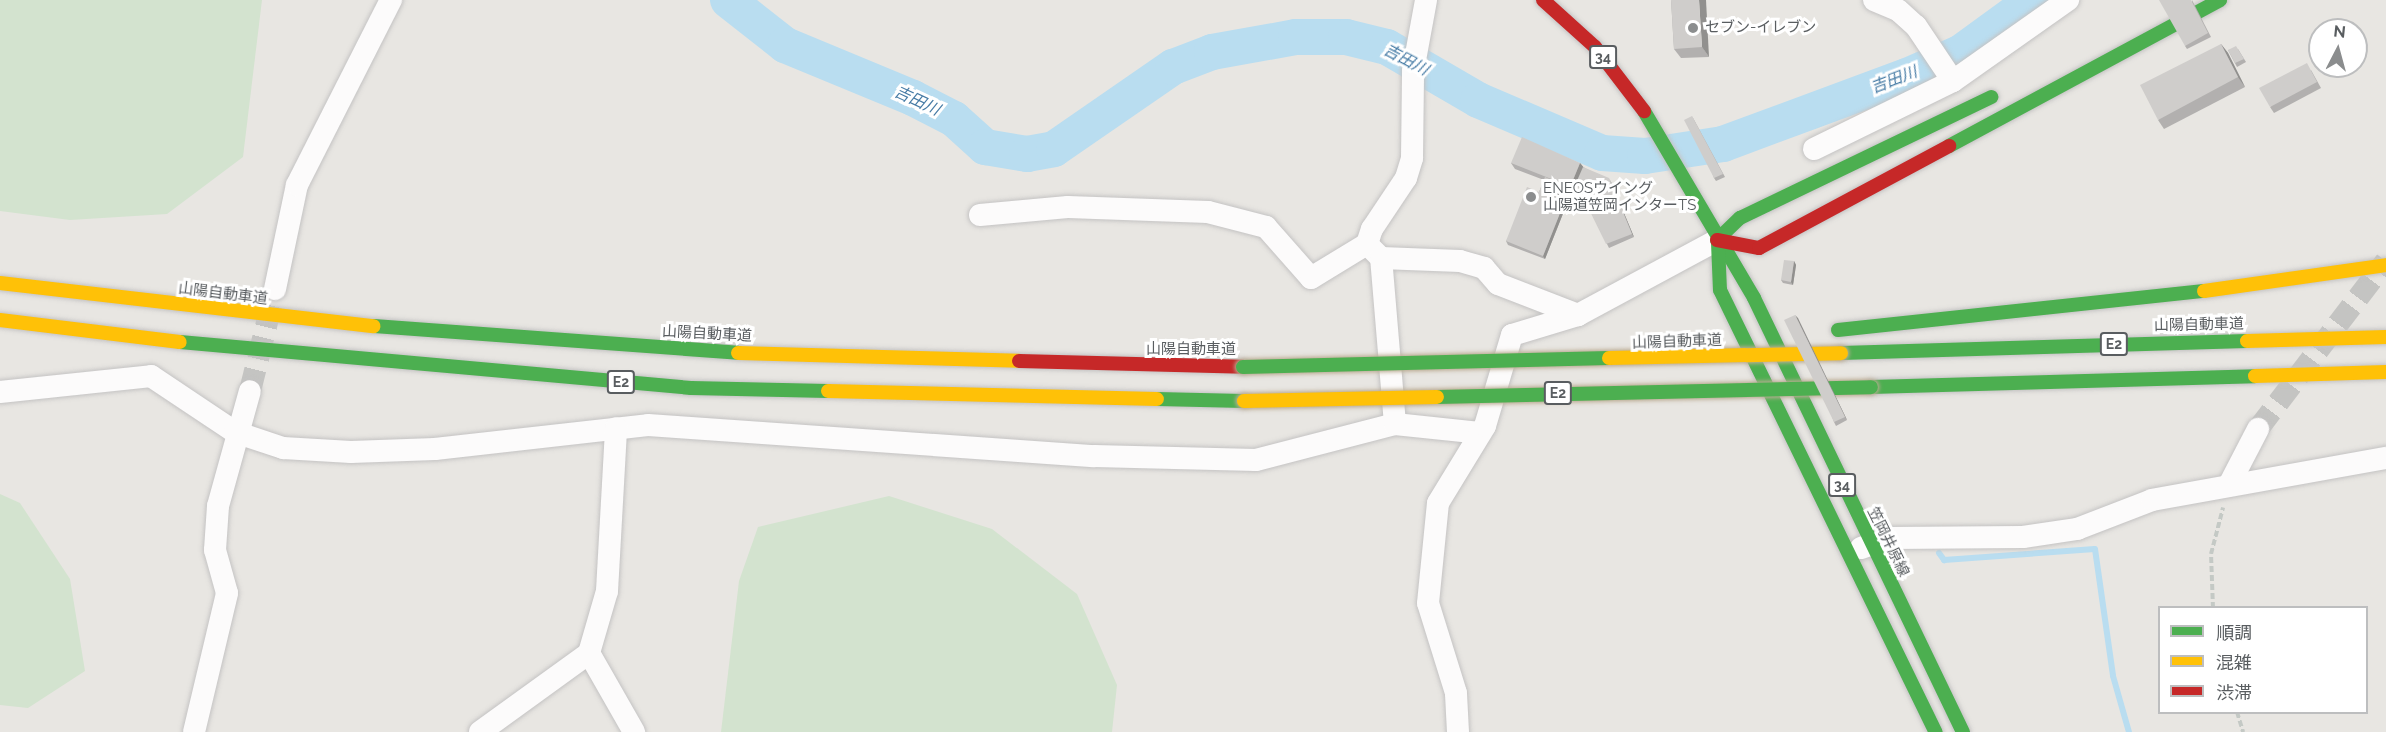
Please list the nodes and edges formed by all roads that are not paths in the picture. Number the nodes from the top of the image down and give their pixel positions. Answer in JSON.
{"nodes":[{"id":1,"x":391,"y":0,"type":"edge"},
{"id":2,"x":1426,"y":0,"type":"edge"},
{"id":3,"x":1874,"y":0,"type":"edge"},
{"id":4,"x":2068,"y":0,"type":"edge"},
{"id":5,"x":2220,"y":0,"type":"edge"},
{"id":6,"x":1551,"y":2,"type":"edge"},
{"id":7,"x":1951,"y":79,"type":"junction"},
{"id":8,"x":2011,"y":87,"type":"dead end"},
{"id":9,"x":1814,"y":149,"type":"dead end"},
{"id":10,"x":980,"y":215,"type":"dead end"},
{"id":11,"x":1717,"y":240,"type":"junction"},
{"id":12,"x":1374,"y":251,"type":"junction"},
{"id":13,"x":2386,"y":265,"type":"edge"},
{"id":14,"x":0,"y":283,"type":"edge"},
{"id":15,"x":275,"y":289,"type":"tunnel mouth"},
{"id":16,"x":1578,"y":315,"type":"junction"},
{"id":17,"x":0,"y":320,"type":"edge"},
{"id":18,"x":1832,"y":331,"type":"dead end"},
{"id":19,"x":1792,"y":334,"type":"edge"},
{"id":20,"x":2386,"y":337,"type":"edge"},
{"id":21,"x":1467,"y":363,"type":"junction"},
{"id":22,"x":2386,"y":372,"type":"edge"},
{"id":23,"x":250,"y":391,"type":"tunnel mouth"},
{"id":24,"x":0,"y":392,"type":"edge"},
{"id":25,"x":1395,"y":424,"type":"junction"},
{"id":26,"x":616,"y":428,"type":"junction"},
{"id":27,"x":2258,"y":429,"type":"tunnel mouth"},
{"id":28,"x":236,"y":432,"type":"junction"},
{"id":29,"x":1480,"y":433,"type":"junction"},
{"id":30,"x":2386,"y":458,"type":"edge"},
{"id":31,"x":2230,"y":483,"type":"junction"},
{"id":32,"x":1870,"y":544,"type":"junction"},
{"id":33,"x":1848,"y":553,"type":"junction"},
{"id":34,"x":589,"y":653,"type":"junction"},
{"id":35,"x":194,"y":732,"type":"edge"},
{"id":36,"x":480,"y":732,"type":"edge"},
{"id":37,"x":634,"y":732,"type":"edge"},
{"id":38,"x":1458,"y":732,"type":"edge"},
{"id":39,"x":1936,"y":732,"type":"edge"},
{"id":40,"x":1963,"y":732,"type":"edge"}],
"edges":[{"from":1,"to":15,"type":"street"},
{"from":2,"to":12,"type":"street"},
{"from":3,"to":7,"type":"street"},
{"from":4,"to":7,"type":"street"},
{"from":5,"to":11,"type":"main road"},
{"from":6,"to":11,"type":"main road","name":"笠岡井原線","number":"34"},
{"from":7,"to":9,"type":"street"},
{"from":8,"to":11,"type":"main road"},
{"from":10,"to":12,"type":"street"},
{"from":11,"to":16,"type":"street"},
{"from":11,"to":32,"type":"main road","name":"笠岡井原線","number":"34"},
{"from":11,"to":33,"type":"main road","name":"笠岡井原線","number":"34"},
{"from":12,"to":16,"type":"street"},
{"from":12,"to":25,"type":"street"},
{"from":13,"to":18,"type":"main road"},
{"from":14,"to":21,"type":"main road","name":"山陽自動車道","number":"E2","bridge":true},
{"from":16,"to":29,"type":"street"},
{"from":17,"to":22,"type":"main road","number":"E2","bridge":true},
{"from":19,"to":21,"type":"main road","bridge":true},
{"from":20,"to":21,"type":"main road","name":"山陽自動車道","number":"E2","bridge":true},
{"from":23,"to":28,"type":"street"},
{"from":24,"to":28,"type":"street"},
{"from":25,"to":26,"type":"street"},
{"from":25,"to":29,"type":"street"},
{"from":26,"to":28,"type":"street"},
{"from":26,"to":34,"type":"street"},
{"from":27,"to":31,"type":"street"},
{"from":28,"to":35,"type":"street"},
{"from":29,"to":38,"type":"street"},
{"from":30,"to":31,"type":"street"},
{"from":31,"to":32,"type":"street"},
{"from":32,"to":33,"type":"street"},
{"from":32,"to":40,"type":"main road","name":"笠岡井原線","number":"34"},
{"from":33,"to":39,"type":"main road","name":"笠岡井原線","number":"34"},
{"from":34,"to":36,"type":"street"},
{"from":34,"to":37,"type":"street"}]}
